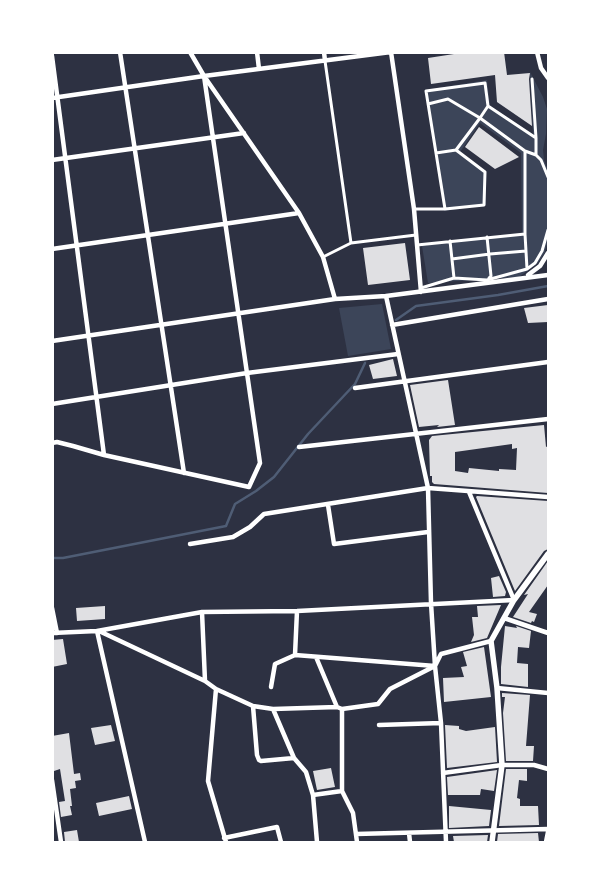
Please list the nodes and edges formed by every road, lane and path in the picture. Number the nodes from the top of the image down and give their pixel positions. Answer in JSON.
{"nodes":[{"id":1,"x":120,"y":52,"type":"edge"},
{"id":2,"x":190,"y":52,"type":"edge"},
{"id":3,"x":257,"y":52,"type":"edge"},
{"id":4,"x":324,"y":52,"type":"edge"},
{"id":5,"x":391,"y":52,"type":"edge"},
{"id":6,"x":537,"y":52,"type":"edge"},
{"id":7,"x":52,"y":56,"type":"edge"},
{"id":8,"x":325,"y":61,"type":"junction"},
{"id":9,"x":260,"y":69,"type":"junction"},
{"id":10,"x":204,"y":76,"type":"junction"},
{"id":11,"x":548,"y":78,"type":"edge"},
{"id":12,"x":532,"y":79,"type":"dead end"},
{"id":13,"x":126,"y":88,"type":"junction"},
{"id":14,"x":55,"y":98,"type":"edge"},
{"id":15,"x":428,"y":104,"type":"junction"},
{"id":16,"x":488,"y":106,"type":"junction"},
{"id":17,"x":480,"y":118,"type":"junction"},
{"id":18,"x":244,"y":133,"type":"junction"},
{"id":19,"x":212,"y":137,"type":"junction"},
{"id":20,"x":536,"y":138,"type":"junction"},
{"id":21,"x":135,"y":148,"type":"junction"},
{"id":22,"x":456,"y":150,"type":"junction"},
{"id":23,"x":525,"y":151,"type":"junction"},
{"id":24,"x":436,"y":153,"type":"junction"},
{"id":25,"x":536,"y":155,"type":"junction"},
{"id":26,"x":66,"y":158,"type":"junction"},
{"id":27,"x":52,"y":160,"type":"edge"},
{"id":28,"x":548,"y":177,"type":"edge"},
{"id":29,"x":414,"y":209,"type":"junction"},
{"id":30,"x":445,"y":209,"type":"junction"},
{"id":31,"x":299,"y":213,"type":"junction"},
{"id":32,"x":226,"y":224,"type":"junction"},
{"id":33,"x":548,"y":230,"type":"edge"},
{"id":34,"x":525,"y":234,"type":"junction"},
{"id":35,"x":148,"y":235,"type":"junction"},
{"id":36,"x":417,"y":235,"type":"junction"},
{"id":37,"x":488,"y":237,"type":"junction"},
{"id":38,"x":450,"y":241,"type":"junction"},
{"id":39,"x":351,"y":243,"type":"junction"},
{"id":40,"x":77,"y":245,"type":"junction"},
{"id":41,"x":416,"y":245,"type":"junction"},
{"id":42,"x":52,"y":249,"type":"edge"},
{"id":43,"x":526,"y":251,"type":"junction"},
{"id":44,"x":548,"y":253,"type":"edge"},
{"id":45,"x":490,"y":254,"type":"junction"},
{"id":46,"x":323,"y":257,"type":"junction"},
{"id":47,"x":452,"y":260,"type":"junction"},
{"id":48,"x":527,"y":269,"type":"junction"},
{"id":49,"x":548,"y":275,"type":"edge"},
{"id":50,"x":525,"y":277,"type":"junction"},
{"id":51,"x":454,"y":278,"type":"junction"},
{"id":52,"x":487,"y":280,"type":"junction"},
{"id":53,"x":421,"y":290,"type":"junction"},
{"id":54,"x":386,"y":296,"type":"junction"},
{"id":55,"x":335,"y":299,"type":"junction"},
{"id":56,"x":548,"y":299,"type":"edge"},
{"id":57,"x":239,"y":312,"type":"junction"},
{"id":58,"x":161,"y":324,"type":"junction"},
{"id":59,"x":392,"y":325,"type":"junction"},
{"id":60,"x":89,"y":335,"type":"junction"},
{"id":61,"x":52,"y":341,"type":"edge"},
{"id":62,"x":398,"y":354,"type":"junction"},
{"id":63,"x":548,"y":362,"type":"edge"},
{"id":64,"x":247,"y":373,"type":"junction"},
{"id":65,"x":404,"y":381,"type":"junction"},
{"id":66,"x":171,"y":385,"type":"junction"},
{"id":67,"x":355,"y":388,"type":"dead end"},
{"id":68,"x":96,"y":396,"type":"junction"},
{"id":69,"x":52,"y":404,"type":"edge"},
{"id":70,"x":548,"y":419,"type":"edge"},
{"id":71,"x":416,"y":435,"type":"junction"},
{"id":72,"x":52,"y":443,"type":"edge"},
{"id":73,"x":299,"y":447,"type":"dead end"},
{"id":74,"x":104,"y":455,"type":"junction"},
{"id":75,"x":184,"y":473,"type":"junction"},
{"id":76,"x":428,"y":488,"type":"junction"},
{"id":77,"x":469,"y":492,"type":"junction"},
{"id":78,"x":548,"y":497,"type":"edge"},
{"id":79,"x":328,"y":505,"type":"junction"},
{"id":80,"x":428,"y":532,"type":"junction"},
{"id":81,"x":190,"y":544,"type":"dead end"},
{"id":82,"x":548,"y":554,"type":"edge"},
{"id":83,"x":514,"y":600,"type":"junction"},
{"id":84,"x":431,"y":604,"type":"junction"},
{"id":85,"x":52,"y":608,"type":"edge"},
{"id":86,"x":297,"y":611,"type":"junction"},
{"id":87,"x":202,"y":612,"type":"junction"},
{"id":88,"x":504,"y":618,"type":"junction"},
{"id":89,"x":97,"y":631,"type":"junction"},
{"id":90,"x":55,"y":633,"type":"edge"},
{"id":91,"x":548,"y":633,"type":"edge"},
{"id":92,"x":491,"y":641,"type":"junction"},
{"id":93,"x":295,"y":655,"type":"junction"},
{"id":94,"x":316,"y":657,"type":"junction"},
{"id":95,"x":435,"y":666,"type":"junction"},
{"id":96,"x":205,"y":681,"type":"junction"},
{"id":97,"x":271,"y":687,"type":"dead end"},
{"id":98,"x":497,"y":688,"type":"junction"},
{"id":99,"x":216,"y":689,"type":"junction"},
{"id":100,"x":548,"y":693,"type":"edge"},
{"id":101,"x":253,"y":706,"type":"junction"},
{"id":102,"x":339,"y":708,"type":"junction"},
{"id":103,"x":273,"y":709,"type":"junction"},
{"id":104,"x":441,"y":722,"type":"junction"},
{"id":105,"x":379,"y":725,"type":"dead end"},
{"id":106,"x":294,"y":758,"type":"junction"},
{"id":107,"x":502,"y":765,"type":"junction"},
{"id":108,"x":548,"y":769,"type":"edge"},
{"id":109,"x":443,"y":773,"type":"junction"},
{"id":110,"x":52,"y":780,"type":"edge"},
{"id":111,"x":342,"y":792,"type":"junction"},
{"id":112,"x":313,"y":796,"type":"junction"},
{"id":113,"x":548,"y":830,"type":"edge"},
{"id":114,"x":444,"y":831,"type":"junction"},
{"id":115,"x":493,"y":832,"type":"junction"},
{"id":116,"x":409,"y":833,"type":"junction"},
{"id":117,"x":356,"y":834,"type":"junction"},
{"id":118,"x":225,"y":840,"type":"edge"},
{"id":119,"x":61,"y":842,"type":"edge"},
{"id":120,"x":145,"y":842,"type":"edge"},
{"id":121,"x":281,"y":842,"type":"edge"},
{"id":122,"x":317,"y":842,"type":"edge"},
{"id":123,"x":357,"y":842,"type":"edge"},
{"id":124,"x":410,"y":842,"type":"edge"},
{"id":125,"x":446,"y":842,"type":"edge"},
{"id":126,"x":492,"y":842,"type":"edge"},
{"id":127,"x":546,"y":842,"type":"edge"}],
"edges":[{"from":1,"to":13,"type":"street"},
{"from":2,"to":10,"type":"street"},
{"from":3,"to":9,"type":"street"},
{"from":4,"to":8,"type":"street"},
{"from":5,"to":8,"type":"street"},
{"from":5,"to":29,"type":"street"},
{"from":6,"to":11,"type":"street"},
{"from":7,"to":14,"type":"street"},
{"from":8,"to":9,"type":"street"},
{"from":8,"to":39,"type":"street"},
{"from":9,"to":10,"type":"street"},
{"from":10,"to":13,"type":"street"},
{"from":10,"to":18,"type":"street"},
{"from":10,"to":19,"type":"street"},
{"from":12,"to":20,"type":"street"},
{"from":13,"to":14,"type":"street"},
{"from":13,"to":21,"type":"street"},
{"from":14,"to":26,"type":"street"},
{"from":15,"to":16,"type":"street"},
{"from":15,"to":17,"type":"street"},
{"from":15,"to":24,"type":"street"},
{"from":16,"to":17,"type":"street"},
{"from":16,"to":20,"type":"street"},
{"from":17,"to":22,"type":"street"},
{"from":17,"to":23,"type":"street"},
{"from":18,"to":19,"type":"street"},
{"from":18,"to":31,"type":"street"},
{"from":19,"to":21,"type":"street"},
{"from":19,"to":32,"type":"street"},
{"from":20,"to":25,"type":"street"},
{"from":21,"to":26,"type":"street"},
{"from":21,"to":35,"type":"street"},
{"from":22,"to":24,"type":"street"},
{"from":22,"to":30,"type":"street"},
{"from":23,"to":25,"type":"street"},
{"from":23,"to":34,"type":"street"},
{"from":24,"to":30,"type":"street"},
{"from":25,"to":28,"type":"street"},
{"from":26,"to":27,"type":"street"},
{"from":26,"to":40,"type":"street"},
{"from":29,"to":30,"type":"street"},
{"from":29,"to":36,"type":"street"},
{"from":31,"to":32,"type":"street"},
{"from":31,"to":46,"type":"street"},
{"from":32,"to":35,"type":"street"},
{"from":32,"to":57,"type":"street"},
{"from":33,"to":48,"type":"street"},
{"from":34,"to":37,"type":"street"},
{"from":34,"to":43,"type":"street"},
{"from":35,"to":40,"type":"street"},
{"from":35,"to":58,"type":"street"},
{"from":36,"to":39,"type":"street"},
{"from":36,"to":41,"type":"street"},
{"from":37,"to":38,"type":"street"},
{"from":37,"to":45,"type":"street"},
{"from":38,"to":41,"type":"street"},
{"from":38,"to":47,"type":"street"},
{"from":39,"to":46,"type":"street"},
{"from":40,"to":42,"type":"street"},
{"from":40,"to":60,"type":"street"},
{"from":41,"to":53,"type":"street"},
{"from":43,"to":45,"type":"street"},
{"from":43,"to":48,"type":"street"},
{"from":44,"to":50,"type":"street"},
{"from":45,"to":47,"type":"street"},
{"from":45,"to":52,"type":"street"},
{"from":46,"to":55,"type":"street"},
{"from":47,"to":51,"type":"street"},
{"from":48,"to":52,"type":"street"},
{"from":49,"to":50,"type":"street"},
{"from":50,"to":53,"type":"street"},
{"from":51,"to":52,"type":"street"},
{"from":51,"to":53,"type":"street"},
{"from":53,"to":54,"type":"street"},
{"from":54,"to":55,"type":"street"},
{"from":54,"to":59,"type":"street"},
{"from":55,"to":57,"type":"street"},
{"from":56,"to":59,"type":"street"},
{"from":57,"to":58,"type":"street"},
{"from":57,"to":64,"type":"street"},
{"from":58,"to":60,"type":"street"},
{"from":58,"to":66,"type":"street"},
{"from":59,"to":62,"type":"street"},
{"from":60,"to":61,"type":"street"},
{"from":60,"to":68,"type":"street"},
{"from":62,"to":64,"type":"street"},
{"from":62,"to":65,"type":"street"},
{"from":63,"to":65,"type":"street"},
{"from":64,"to":66,"type":"street"},
{"from":64,"to":75,"type":"street"},
{"from":65,"to":67,"type":"street"},
{"from":65,"to":71,"type":"street"},
{"from":66,"to":68,"type":"street"},
{"from":66,"to":75,"type":"street"},
{"from":68,"to":69,"type":"street"},
{"from":68,"to":74,"type":"street"},
{"from":70,"to":71,"type":"street"},
{"from":71,"to":73,"type":"street"},
{"from":71,"to":76,"type":"street"},
{"from":72,"to":74,"type":"street"},
{"from":74,"to":75,"type":"street"},
{"from":76,"to":77,"type":"street"},
{"from":76,"to":79,"type":"street"},
{"from":76,"to":80,"type":"street"},
{"from":77,"to":78,"type":"street"},
{"from":77,"to":83,"type":"street"},
{"from":79,"to":80,"type":"street"},
{"from":79,"to":81,"type":"street"},
{"from":80,"to":84,"type":"street"},
{"from":82,"to":83,"type":"main road"},
{"from":83,"to":84,"type":"street"},
{"from":83,"to":88,"type":"main road"},
{"from":84,"to":86,"type":"street"},
{"from":84,"to":95,"type":"street"},
{"from":85,"to":90,"type":"street"},
{"from":86,"to":87,"type":"street"},
{"from":86,"to":93,"type":"street"},
{"from":87,"to":89,"type":"street"},
{"from":87,"to":96,"type":"street"},
{"from":88,"to":91,"type":"street"},
{"from":88,"to":92,"type":"main road"},
{"from":89,"to":90,"type":"street"},
{"from":89,"to":96,"type":"street"},
{"from":89,"to":120,"type":"street"},
{"from":92,"to":95,"type":"street"},
{"from":92,"to":98,"type":"main road"},
{"from":93,"to":94,"type":"street"},
{"from":93,"to":97,"type":"street"},
{"from":94,"to":95,"type":"street"},
{"from":94,"to":102,"type":"street"},
{"from":95,"to":102,"type":"street"},
{"from":95,"to":104,"type":"street"},
{"from":96,"to":99,"type":"street"},
{"from":98,"to":100,"type":"street"},
{"from":98,"to":107,"type":"main road"},
{"from":99,"to":101,"type":"street"},
{"from":99,"to":118,"type":"street"},
{"from":101,"to":103,"type":"street"},
{"from":101,"to":106,"type":"street"},
{"from":102,"to":103,"type":"street"},
{"from":102,"to":111,"type":"street"},
{"from":103,"to":106,"type":"street"},
{"from":104,"to":105,"type":"street"},
{"from":104,"to":109,"type":"street"},
{"from":106,"to":112,"type":"street"},
{"from":107,"to":108,"type":"street"},
{"from":107,"to":109,"type":"street"},
{"from":107,"to":115,"type":"main road"},
{"from":109,"to":114,"type":"street"},
{"from":110,"to":119,"type":"street"},
{"from":111,"to":112,"type":"street"},
{"from":111,"to":117,"type":"street"},
{"from":112,"to":122,"type":"street"},
{"from":113,"to":115,"type":"street"},
{"from":113,"to":127,"type":"street"},
{"from":114,"to":115,"type":"street"},
{"from":114,"to":116,"type":"street"},
{"from":114,"to":125,"type":"street"},
{"from":115,"to":126,"type":"main road"},
{"from":116,"to":117,"type":"street"},
{"from":116,"to":124,"type":"street"},
{"from":117,"to":123,"type":"street"},
{"from":118,"to":121,"type":"street"}]}
